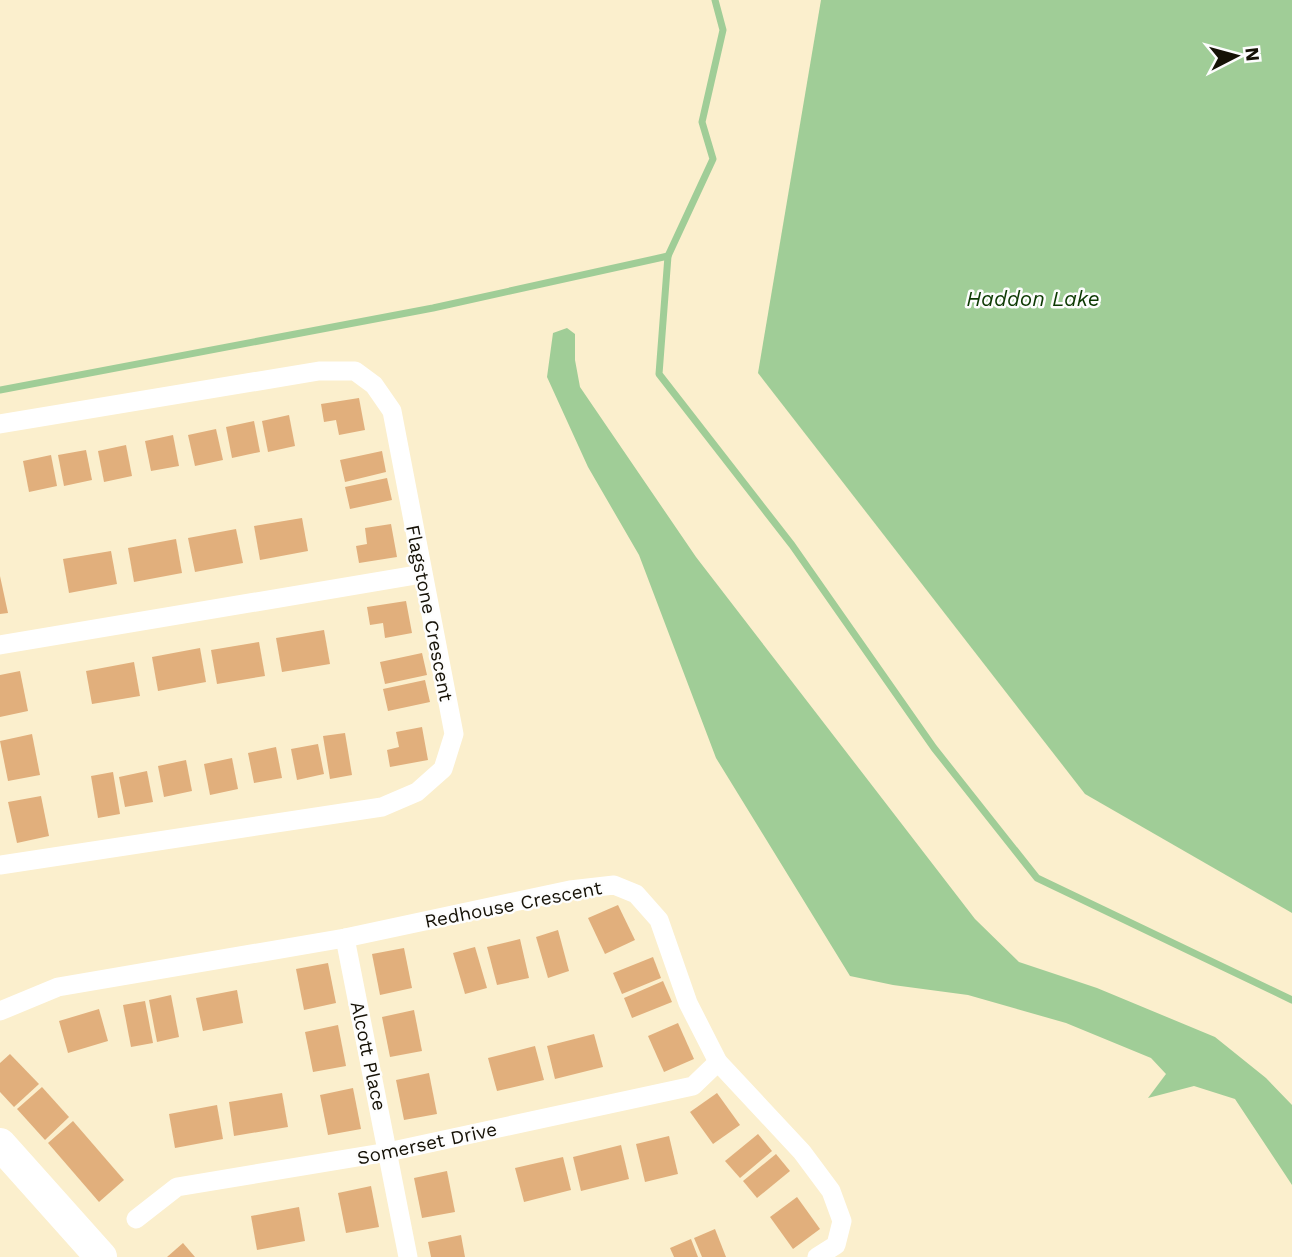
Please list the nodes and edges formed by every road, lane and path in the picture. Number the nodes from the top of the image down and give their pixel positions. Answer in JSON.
{"nodes":[{"id":1,"x":0,"y":424,"type":"edge"},
{"id":2,"x":422,"y":574,"type":"junction"},
{"id":3,"x":0,"y":645,"type":"edge"},
{"id":4,"x":0,"y":865,"type":"edge"},
{"id":5,"x":345,"y":938,"type":"junction"},
{"id":6,"x":0,"y":1011,"type":"edge"},
{"id":7,"x":718,"y":1062,"type":"junction"},
{"id":8,"x":0,"y":1144,"type":"edge"},
{"id":9,"x":388,"y":1152,"type":"junction"},
{"id":10,"x":136,"y":1219,"type":"dead end"},
{"id":11,"x":102,"y":1257,"type":"edge"},
{"id":12,"x":408,"y":1257,"type":"edge"},
{"id":13,"x":817,"y":1257,"type":"edge"}],
"edges":[{"from":1,"to":2,"type":"street","name":"Flagstone Crescent"},
{"from":2,"to":3,"type":"street"},
{"from":2,"to":4,"type":"street","name":"Flagstone Crescent"},
{"from":5,"to":6,"type":"street","name":"Redhouse Crescent"},
{"from":5,"to":7,"type":"street","name":"Redhouse Crescent"},
{"from":5,"to":9,"type":"street","name":"Alcott Place"},
{"from":7,"to":9,"type":"street","name":"Somerset Drive"},
{"from":7,"to":13,"type":"street","name":"Redhouse Crescent"},
{"from":8,"to":11,"type":"main road"},
{"from":9,"to":10,"type":"street","name":"Somerset Drive"},
{"from":9,"to":12,"type":"street","name":"Alcott Place"}]}
